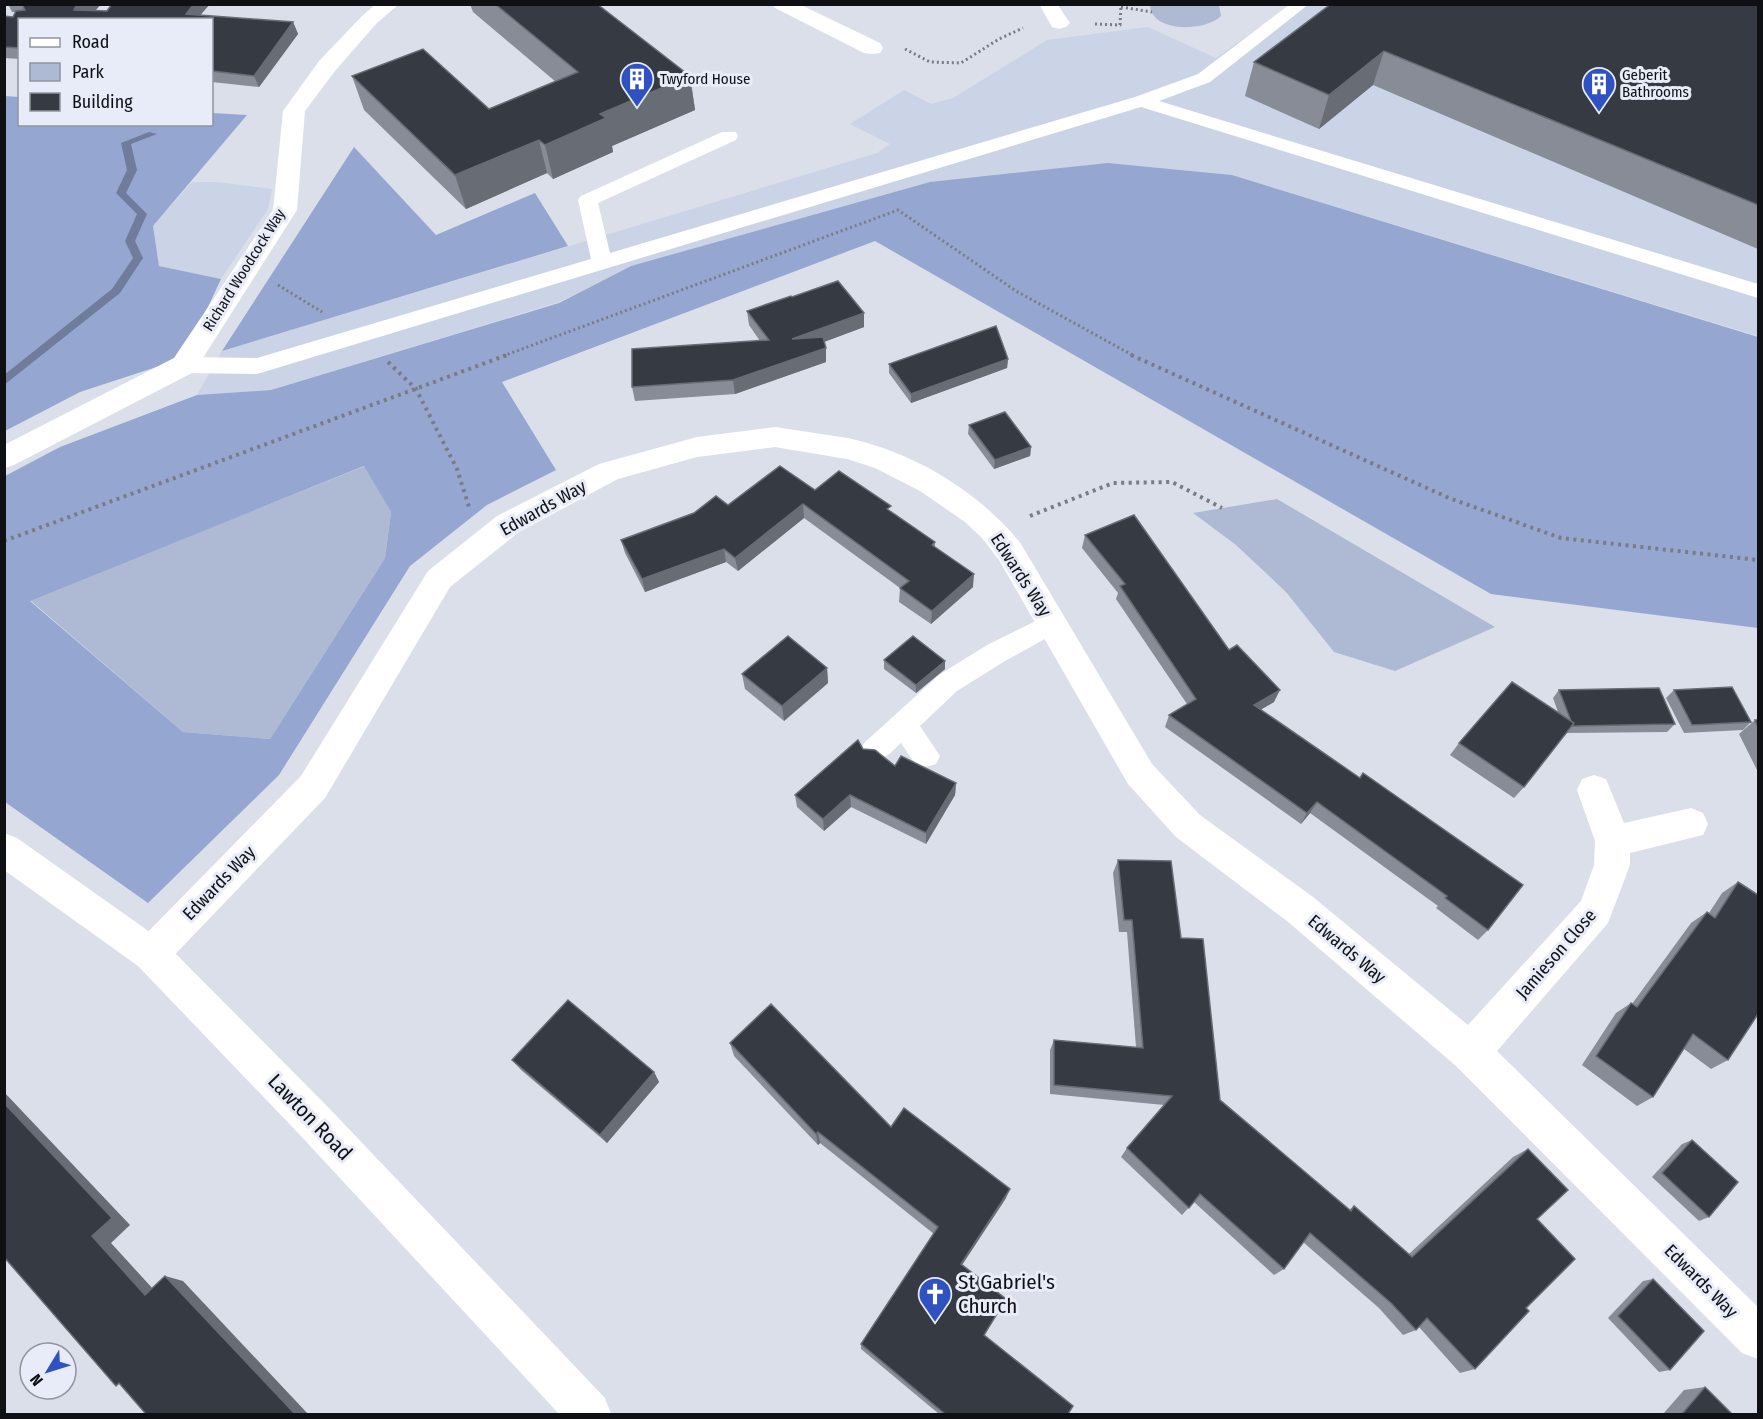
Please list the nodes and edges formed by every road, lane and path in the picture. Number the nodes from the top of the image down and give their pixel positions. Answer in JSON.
{"nodes":[{"id":1,"x":389,"y":4,"type":"edge"},
{"id":2,"x":782,"y":4,"type":"edge"},
{"id":3,"x":1301,"y":4,"type":"edge"},
{"id":4,"x":1121,"y":6,"type":"edge"},
{"id":5,"x":1152,"y":12,"type":"dead end"},
{"id":6,"x":1085,"y":23,"type":"dead end"},
{"id":7,"x":1025,"y":27,"type":"dead end"},
{"id":8,"x":872,"y":48,"type":"joint"},
{"id":9,"x":1142,"y":101,"type":"junction"},
{"id":10,"x":729,"y":136,"type":"dead end"},
{"id":11,"x":602,"y":262,"type":"junction"},
{"id":12,"x":1758,"y":291,"type":"edge"},
{"id":13,"x":183,"y":365,"type":"junction"},
{"id":14,"x":416,"y":389,"type":"junction"},
{"id":15,"x":4,"y":458,"type":"edge"},
{"id":16,"x":1222,"y":508,"type":"dead end"},
{"id":17,"x":993,"y":530,"type":"junction"},
{"id":18,"x":4,"y":542,"type":"edge"},
{"id":19,"x":481,"y":545,"type":"junction"},
{"id":20,"x":1758,"y":560,"type":"edge"},
{"id":21,"x":1052,"y":623,"type":"junction"},
{"id":22,"x":903,"y":724,"type":"junction"},
{"id":23,"x":874,"y":751,"type":"edge"},
{"id":24,"x":926,"y":756,"type":"dead end"},
{"id":25,"x":1594,"y":790,"type":"dead end"},
{"id":26,"x":1691,"y":824,"type":"dead end"},
{"id":27,"x":1613,"y":841,"type":"junction"},
{"id":28,"x":4,"y":849,"type":"edge"},
{"id":29,"x":151,"y":954,"type":"junction"},
{"id":30,"x":1470,"y":1052,"type":"junction"},
{"id":31,"x":1758,"y":1337,"type":"edge"},
{"id":32,"x":589,"y":1414,"type":"edge"}],
"edges":[{"from":1,"to":13,"type":"street","name":"Richard Woodcock Way"},
{"from":2,"to":8,"type":"street"},
{"from":3,"to":9,"type":"lane"},
{"from":4,"to":5,"type":"path"},
{"from":4,"to":6,"type":"path"},
{"from":7,"to":8,"type":"path"},
{"from":9,"to":11,"type":"lane"},
{"from":9,"to":12,"type":"lane"},
{"from":10,"to":11,"type":"lane"},
{"from":11,"to":13,"type":"lane"},
{"from":13,"to":15,"type":"street","name":"Richard Woodcock Way"},
{"from":14,"to":18,"type":"path"},
{"from":14,"to":19,"type":"path"},
{"from":14,"to":20,"type":"path"},
{"from":16,"to":17,"type":"path"},
{"from":17,"to":19,"type":"street","name":"Edwards Way"},
{"from":17,"to":21,"type":"street","name":"Edwards Way"},
{"from":19,"to":29,"type":"street","name":"Edwards Way"},
{"from":21,"to":22,"type":"lane"},
{"from":21,"to":30,"type":"street","name":"Edwards Way"},
{"from":22,"to":23,"type":"lane"},
{"from":22,"to":24,"type":"lane"},
{"from":25,"to":27,"type":"street","name":"Jamieson Close"},
{"from":26,"to":27,"type":"street"},
{"from":27,"to":30,"type":"street","name":"Jamieson Close"},
{"from":28,"to":29,"type":"street","name":"Lawton Road"},
{"from":29,"to":32,"type":"street","name":"Lawton Road"},
{"from":30,"to":31,"type":"street","name":"Edwards Way"}]}
